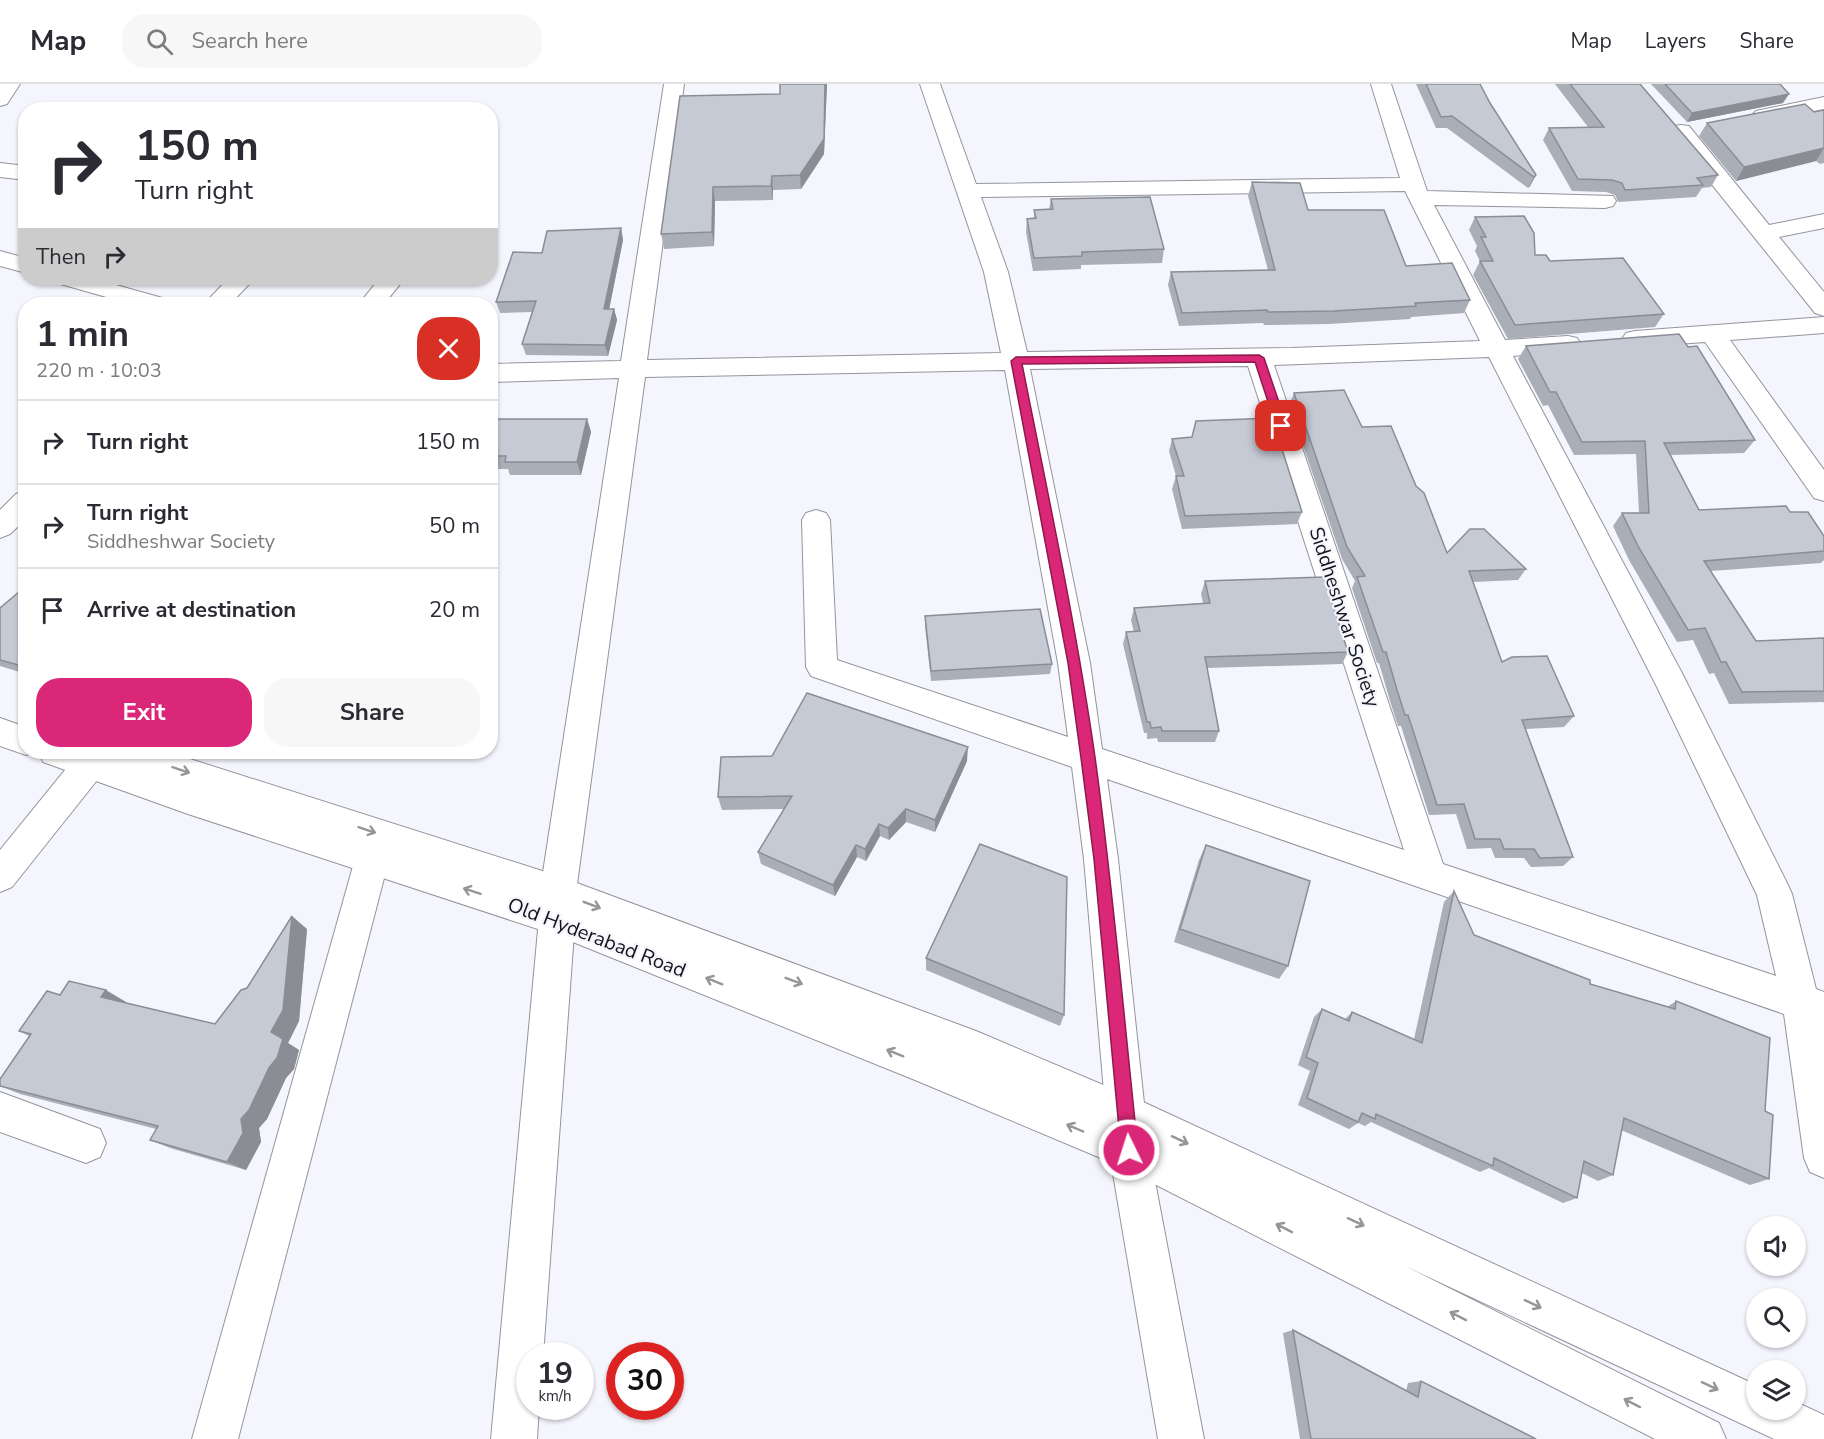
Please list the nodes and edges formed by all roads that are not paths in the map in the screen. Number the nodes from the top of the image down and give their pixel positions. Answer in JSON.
{"nodes":[{"id":1,"x":10,"y":84,"type":"edge"},
{"id":2,"x":674,"y":84,"type":"edge"},
{"id":3,"x":930,"y":84,"type":"edge"},
{"id":4,"x":1381,"y":84,"type":"edge"},
{"id":5,"x":1803,"y":84,"type":"edge"},
{"id":6,"x":0,"y":100,"type":"edge"},
{"id":7,"x":1824,"y":103,"type":"edge"},
{"id":8,"x":1747,"y":118,"type":"edge"},
{"id":9,"x":1684,"y":125,"type":"dead end"},
{"id":10,"x":0,"y":170,"type":"edge"},
{"id":11,"x":18,"y":172,"type":"edge"},
{"id":12,"x":966,"y":191,"type":"junction"},
{"id":13,"x":1416,"y":191,"type":"junction"},
{"id":14,"x":1605,"y":201,"type":"dead end"},
{"id":15,"x":1824,"y":221,"type":"edge"},
{"id":16,"x":1763,"y":233,"type":"junction"},
{"id":17,"x":0,"y":258,"type":"edge"},
{"id":18,"x":18,"y":264,"type":"edge"},
{"id":19,"x":90,"y":285,"type":"edge"},
{"id":20,"x":236,"y":285,"type":"edge"},
{"id":21,"x":387,"y":285,"type":"edge"},
{"id":22,"x":132,"y":297,"type":"edge"},
{"id":23,"x":223,"y":297,"type":"edge"},
{"id":24,"x":377,"y":297,"type":"edge"},
{"id":25,"x":1824,"y":308,"type":"edge"},
{"id":26,"x":1824,"y":325,"type":"edge"},
{"id":27,"x":1712,"y":333,"type":"junction"},
{"id":28,"x":1498,"y":350,"type":"junction"},
{"id":29,"x":1259,"y":358,"type":"junction"},
{"id":30,"x":1016,"y":361,"type":"junction"},
{"id":31,"x":635,"y":369,"type":"junction"},
{"id":32,"x":498,"y":373,"type":"edge"},
{"id":33,"x":1824,"y":491,"type":"edge"},
{"id":34,"x":18,"y":509,"type":"edge"},
{"id":35,"x":816,"y":519,"type":"dead end"},
{"id":36,"x":0,"y":527,"type":"edge"},
{"id":37,"x":0,"y":711,"type":"edge"},
{"id":38,"x":18,"y":717,"type":"edge"},
{"id":39,"x":0,"y":732,"type":"edge"},
{"id":40,"x":18,"y":738,"type":"edge"},
{"id":41,"x":1088,"y":758,"type":"junction"},
{"id":42,"x":75,"y":759,"type":"edge"},
{"id":43,"x":146,"y":759,"type":"edge"},
{"id":44,"x":90,"y":764,"type":"junction"},
{"id":45,"x":372,"y":859,"type":"junction"},
{"id":46,"x":0,"y":876,"type":"edge"},
{"id":47,"x":1431,"y":876,"type":"junction"},
{"id":48,"x":557,"y":906,"type":"junction"},
{"id":49,"x":1812,"y":1007,"type":"edge"},
{"id":50,"x":0,"y":1112,"type":"edge"},
{"id":51,"x":1128,"y":1133,"type":"junction"},
{"id":52,"x":86,"y":1143,"type":"dead end"},
{"id":53,"x":1824,"y":1158,"type":"edge"},
{"id":54,"x":1746,"y":1404,"type":"edge"},
{"id":55,"x":1783,"y":1420,"type":"edge"},
{"id":56,"x":215,"y":1439,"type":"edge"},
{"id":57,"x":514,"y":1439,"type":"edge"},
{"id":58,"x":1181,"y":1439,"type":"edge"},
{"id":59,"x":1703,"y":1439,"type":"edge"},
{"id":60,"x":1824,"y":1439,"type":"edge"}],
"edges":[{"from":1,"to":6,"type":"street"},
{"from":2,"to":31,"type":"street"},
{"from":3,"to":12,"type":"street"},
{"from":4,"to":13,"type":"street"},
{"from":5,"to":7,"type":"street"},
{"from":7,"to":8,"type":"street"},
{"from":9,"to":16,"type":"street"},
{"from":10,"to":11,"type":"street"},
{"from":12,"to":13,"type":"street"},
{"from":12,"to":30,"type":"street"},
{"from":13,"to":14,"type":"street"},
{"from":13,"to":28,"type":"street"},
{"from":15,"to":16,"type":"street"},
{"from":16,"to":25,"type":"street"},
{"from":17,"to":18,"type":"street"},
{"from":19,"to":22,"type":"street"},
{"from":20,"to":23,"type":"street"},
{"from":21,"to":24,"type":"street"},
{"from":26,"to":27,"type":"street"},
{"from":27,"to":28,"type":"street"},
{"from":27,"to":33,"type":"street"},
{"from":28,"to":29,"type":"street"},
{"from":28,"to":49,"type":"street"},
{"from":29,"to":30,"type":"street"},
{"from":29,"to":47,"type":"street","name":"Siddheshwar Society"},
{"from":30,"to":31,"type":"street"},
{"from":30,"to":41,"type":"street"},
{"from":31,"to":32,"type":"street"},
{"from":31,"to":48,"type":"street"},
{"from":34,"to":36,"type":"street"},
{"from":35,"to":41,"type":"street"},
{"from":37,"to":38,"type":"street"},
{"from":39,"to":40,"type":"street"},
{"from":41,"to":47,"type":"street"},
{"from":41,"to":51,"type":"street"},
{"from":42,"to":44,"type":"street","name":"Old Hyderabad Road"},
{"from":43,"to":48,"type":"street","one_way":true},
{"from":44,"to":45,"type":"street","name":"Old Hyderabad Road"},
{"from":44,"to":46,"type":"street"},
{"from":48,"to":45,"type":"street","name":"Old Hyderabad Road","one_way":true},
{"from":45,"to":56,"type":"street"},
{"from":47,"to":49,"type":"street"},
{"from":48,"to":51,"type":"street","name":"Old Hyderabad Road"},
{"from":48,"to":57,"type":"street"},
{"from":49,"to":53,"type":"street"},
{"from":50,"to":52,"type":"street"},
{"from":51,"to":54,"type":"street","one_way":true},
{"from":51,"to":58,"type":"street"},
{"from":59,"to":51,"type":"street","one_way":true},
{"from":55,"to":60,"type":"street"}]}
